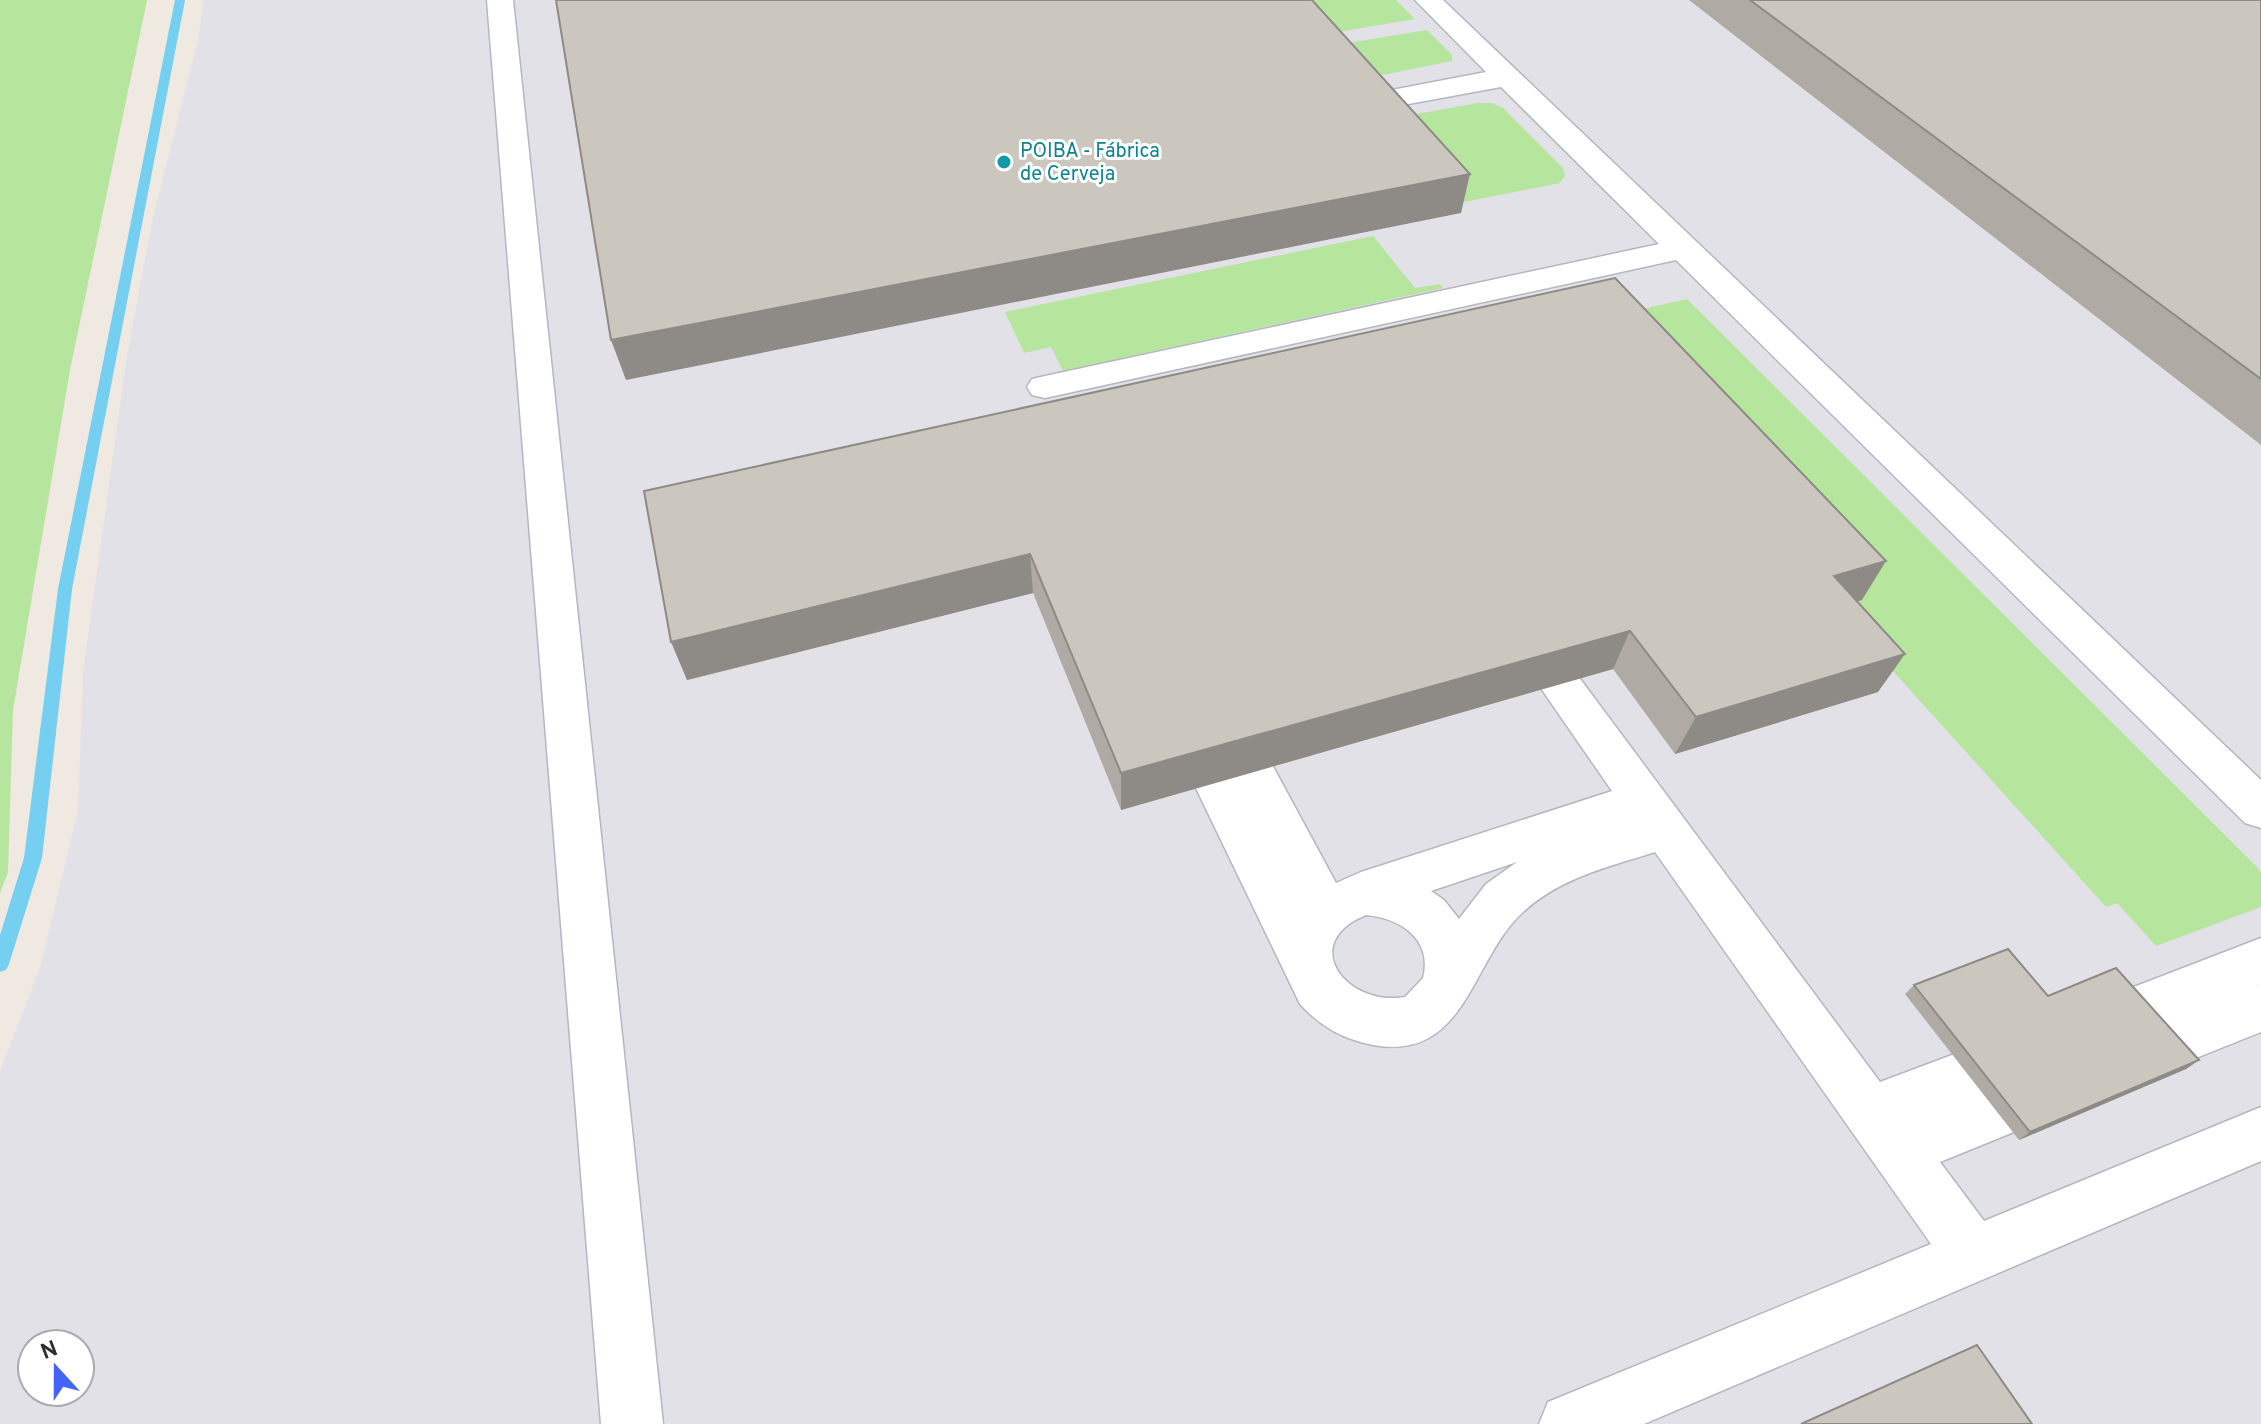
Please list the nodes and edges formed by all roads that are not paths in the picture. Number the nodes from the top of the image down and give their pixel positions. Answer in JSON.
{"nodes":[{"id":1,"x":500,"y":0,"type":"edge"},
{"id":2,"x":1428,"y":0,"type":"edge"},
{"id":3,"x":1507,"y":77,"type":"junction"},
{"id":4,"x":1365,"y":103,"type":"edge"},
{"id":5,"x":1684,"y":248,"type":"junction"},
{"id":6,"x":1045,"y":387,"type":"dead end"},
{"id":7,"x":1560,"y":684,"type":"edge"},
{"id":8,"x":2261,"y":809,"type":"edge"},
{"id":9,"x":1654,"y":815,"type":"junction"},
{"id":10,"x":1333,"y":905,"type":"junction"},
{"id":11,"x":2261,"y":961,"type":"edge"},
{"id":12,"x":1314,"y":981,"type":"junction"},
{"id":13,"x":1449,"y":981,"type":"junction"},
{"id":14,"x":2261,"y":1008,"type":"edge"},
{"id":15,"x":1884,"y":1132,"type":"junction"},
{"id":16,"x":2261,"y":1134,"type":"edge"},
{"id":17,"x":1973,"y":1254,"type":"junction"},
{"id":18,"x":632,"y":1424,"type":"edge"},
{"id":19,"x":1570,"y":1424,"type":"edge"}],
"edges":[{"from":1,"to":18,"type":"lane"},
{"from":2,"to":3,"type":"lane"},
{"from":3,"to":4,"type":"lane"},
{"from":3,"to":5,"type":"lane"},
{"from":5,"to":6,"type":"lane"},
{"from":5,"to":8,"type":"lane"},
{"from":7,"to":9,"type":"lane"},
{"from":9,"to":10,"type":"lane"},
{"from":9,"to":13,"type":"lane"},
{"from":9,"to":15,"type":"lane"},
{"from":10,"to":12,"type":"lane"},
{"from":10,"to":12,"type":"lane"},
{"from":10,"to":13,"type":"lane"},
{"from":11,"to":15,"type":"lane"},
{"from":12,"to":13,"type":"lane"},
{"from":14,"to":15,"type":"lane"},
{"from":15,"to":17,"type":"lane"},
{"from":16,"to":17,"type":"lane"},
{"from":17,"to":19,"type":"lane"}]}
